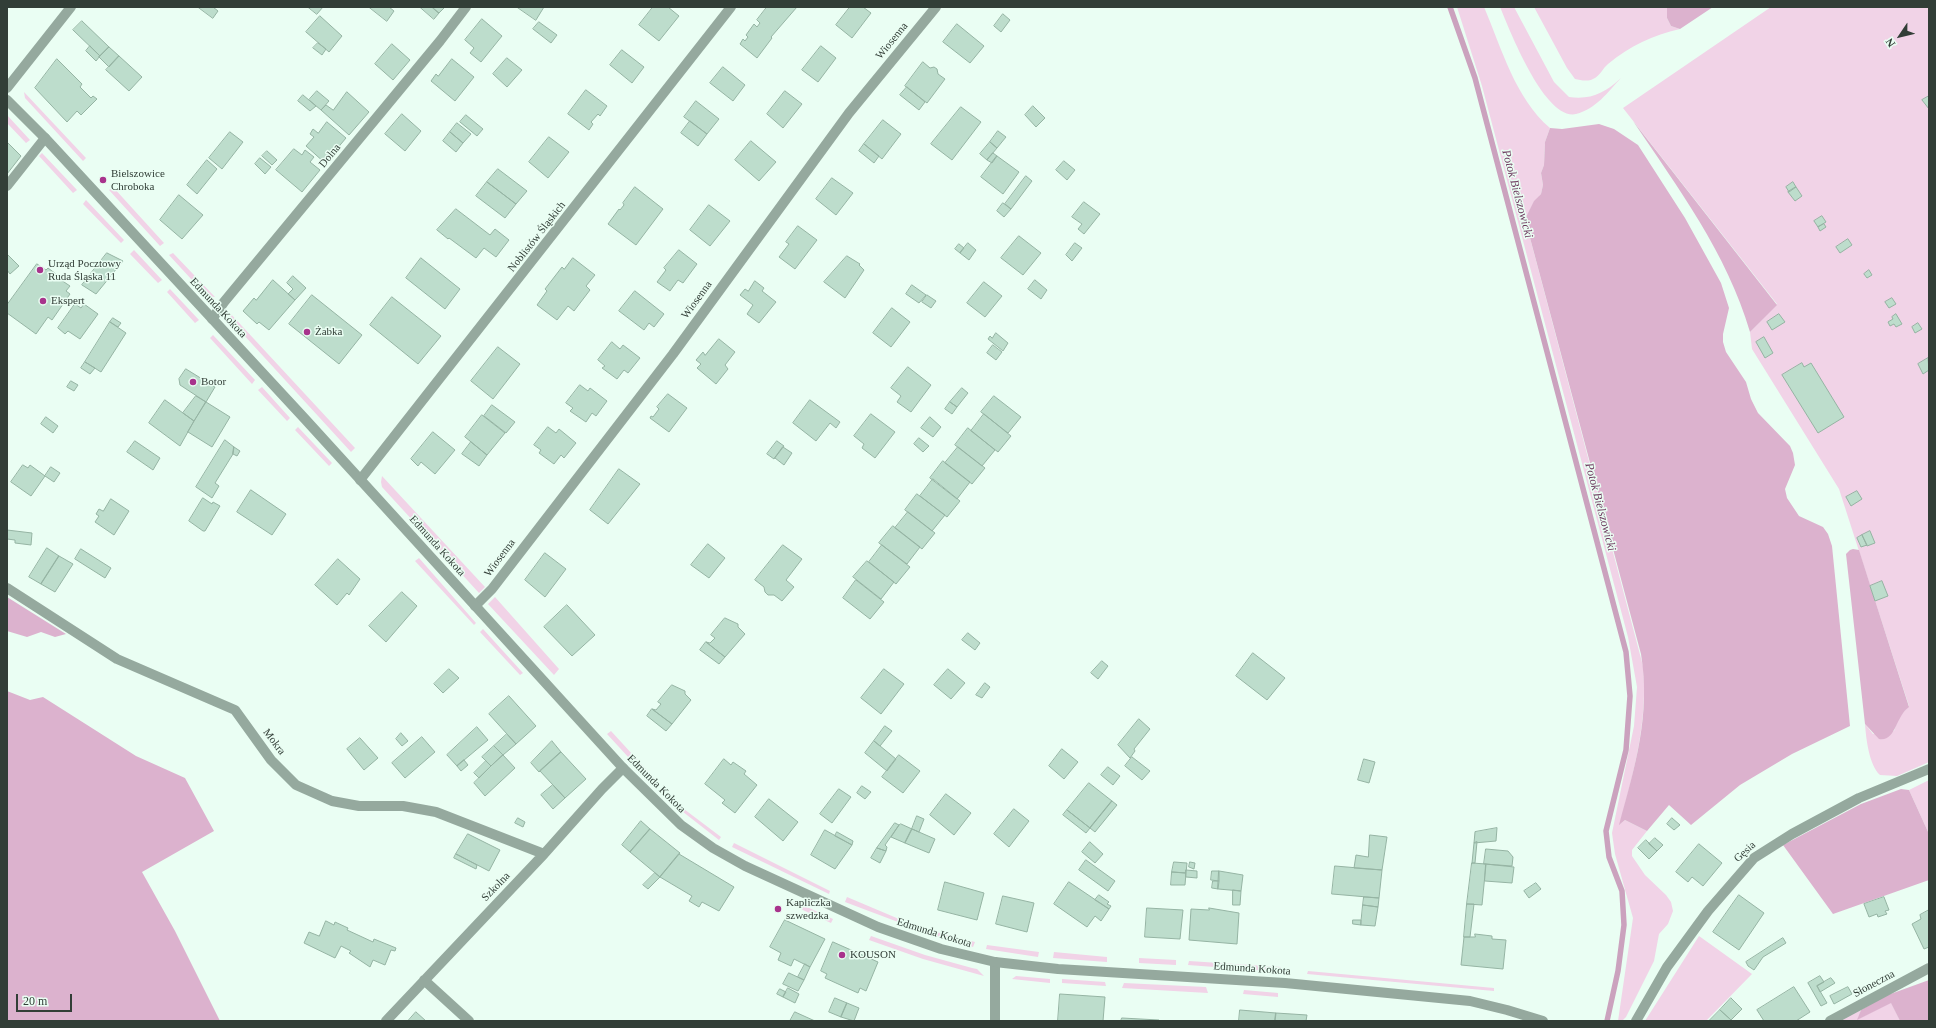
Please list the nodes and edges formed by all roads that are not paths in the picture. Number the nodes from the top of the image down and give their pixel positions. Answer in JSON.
{"nodes":[{"id":1,"x":71,"y":7,"type":"edge"},
{"id":2,"x":466,"y":7,"type":"edge"},
{"id":3,"x":731,"y":7,"type":"edge"},
{"id":4,"x":936,"y":7,"type":"edge"},
{"id":5,"x":7,"y":88,"type":"edge"},
{"id":6,"x":7,"y":100,"type":"edge"},
{"id":7,"x":45,"y":138,"type":"junction"},
{"id":8,"x":7,"y":186,"type":"edge"},
{"id":9,"x":212,"y":319,"type":"junction"},
{"id":10,"x":360,"y":480,"type":"junction"},
{"id":11,"x":7,"y":588,"type":"edge"},
{"id":12,"x":475,"y":606,"type":"junction"},
{"id":13,"x":623,"y":768,"type":"junction"},
{"id":14,"x":1929,"y":769,"type":"edge"},
{"id":15,"x":544,"y":854,"type":"junction"},
{"id":16,"x":996,"y":962,"type":"junction"},
{"id":17,"x":1929,"y":968,"type":"edge"},
{"id":18,"x":424,"y":980,"type":"junction"},
{"id":19,"x":386,"y":1021,"type":"edge"},
{"id":20,"x":469,"y":1021,"type":"edge"},
{"id":21,"x":995,"y":1021,"type":"edge"},
{"id":22,"x":1543,"y":1021,"type":"edge"},
{"id":23,"x":1636,"y":1021,"type":"edge"},
{"id":24,"x":1830,"y":1021,"type":"edge"}],
"edges":[{"from":1,"to":5,"type":"street"},
{"from":2,"to":9,"type":"street","name":"Dolna"},
{"from":3,"to":10,"type":"street","name":"Noblistów Śląskich"},
{"from":4,"to":12,"type":"street","name":"Wiosenna"},
{"from":6,"to":7,"type":"street","name":"Edmunda Kokota"},
{"from":7,"to":8,"type":"street"},
{"from":7,"to":9,"type":"street","name":"Edmunda Kokota"},
{"from":9,"to":10,"type":"street","name":"Edmunda Kokota"},
{"from":10,"to":12,"type":"street","name":"Edmunda Kokota"},
{"from":11,"to":15,"type":"street","name":"Mokra"},
{"from":12,"to":13,"type":"street","name":"Edmunda Kokota"},
{"from":13,"to":15,"type":"street","name":"Szkolna"},
{"from":13,"to":16,"type":"street","name":"Edmunda Kokota"},
{"from":14,"to":23,"type":"street","name":"Gęsia"},
{"from":15,"to":18,"type":"street","name":"Szkolna"},
{"from":16,"to":21,"type":"street"},
{"from":16,"to":22,"type":"street","name":"Edmunda Kokota"},
{"from":17,"to":24,"type":"street","name":"Słoneczna"},
{"from":18,"to":19,"type":"street","name":"Szkolna"},
{"from":18,"to":20,"type":"street"}]}
